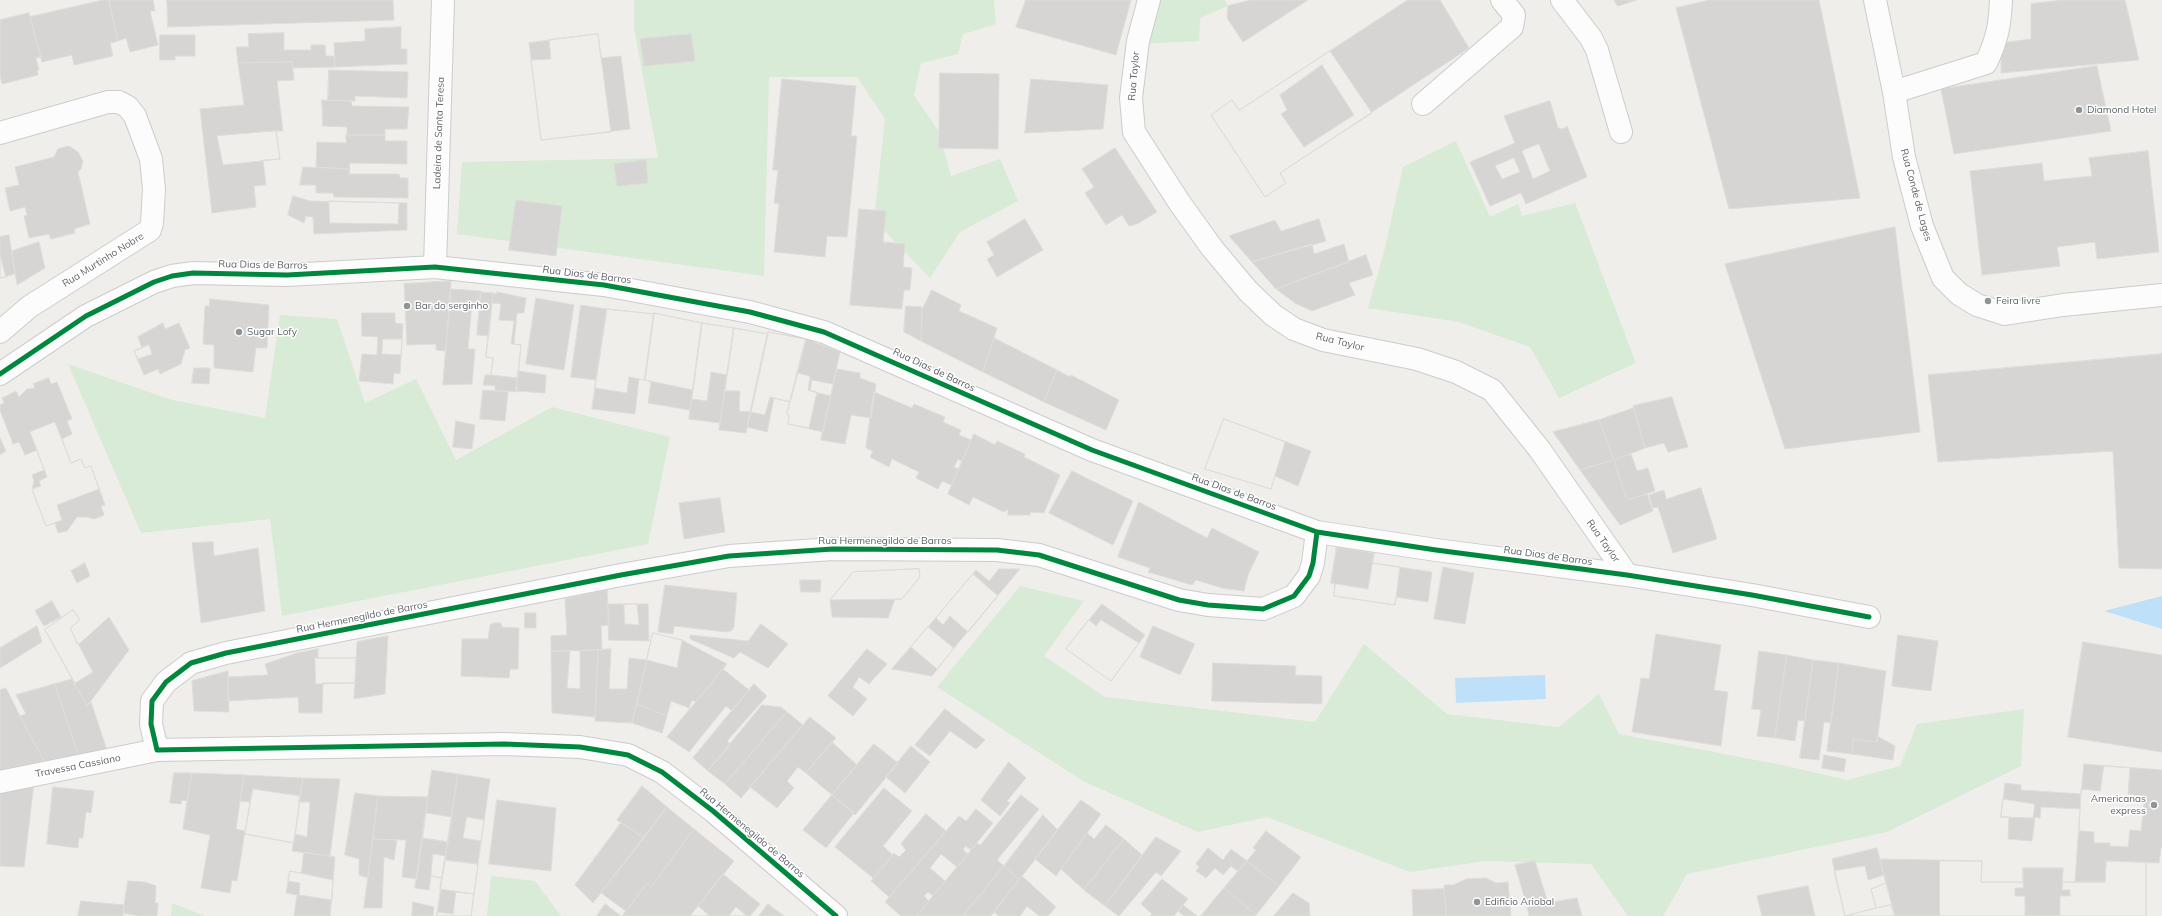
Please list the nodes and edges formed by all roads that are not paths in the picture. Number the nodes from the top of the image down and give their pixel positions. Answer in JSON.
{"nodes":[{"id":1,"x":442,"y":0,"type":"edge"},
{"id":2,"x":1149,"y":0,"type":"edge"},
{"id":3,"x":1502,"y":0,"type":"edge"},
{"id":4,"x":1562,"y":0,"type":"edge"},
{"id":5,"x":1875,"y":0,"type":"edge"},
{"id":6,"x":2001,"y":0,"type":"edge"},
{"id":7,"x":1894,"y":92,"type":"junction"},
{"id":8,"x":1422,"y":104,"type":"dead end"},
{"id":9,"x":1621,"y":132,"type":"dead end"},
{"id":10,"x":0,"y":133,"type":"edge"},
{"id":11,"x":435,"y":267,"type":"junction"},
{"id":12,"x":2162,"y":295,"type":"edge"},
{"id":13,"x":0,"y":332,"type":"edge"},
{"id":14,"x":0,"y":374,"type":"edge"},
{"id":15,"x":1317,"y":532,"type":"junction"},
{"id":16,"x":1627,"y":575,"type":"junction"},
{"id":17,"x":1868,"y":617,"type":"dead end"},
{"id":18,"x":157,"y":750,"type":"junction"},
{"id":19,"x":0,"y":782,"type":"edge"},
{"id":20,"x":836,"y":916,"type":"edge"}],
"edges":[{"from":1,"to":11,"type":"street","name":"Ladeira de Santa Teresa"},
{"from":2,"to":16,"type":"street","name":"Rua Taylor"},
{"from":3,"to":8,"type":"street"},
{"from":4,"to":9,"type":"street"},
{"from":5,"to":7,"type":"street","name":"Rua Conde de Lages"},
{"from":6,"to":7,"type":"street"},
{"from":7,"to":12,"type":"street","name":"Rua Conde de Lages"},
{"from":10,"to":13,"type":"street","name":"Rua Murtinho Nobre"},
{"from":11,"to":14,"type":"street","name":"Rua Dias de Barros"},
{"from":11,"to":15,"type":"street","name":"Rua Dias de Barros"},
{"from":15,"to":16,"type":"street","name":"Rua Dias de Barros"},
{"from":15,"to":18,"type":"street","name":"Rua Hermenegildo de Barros"},
{"from":16,"to":17,"type":"street","name":"Rua Dias de Barros"},
{"from":18,"to":19,"type":"street","name":"Travessa Cassiano"},
{"from":18,"to":20,"type":"street","name":"Rua Hermenegildo de Barros"}]}
